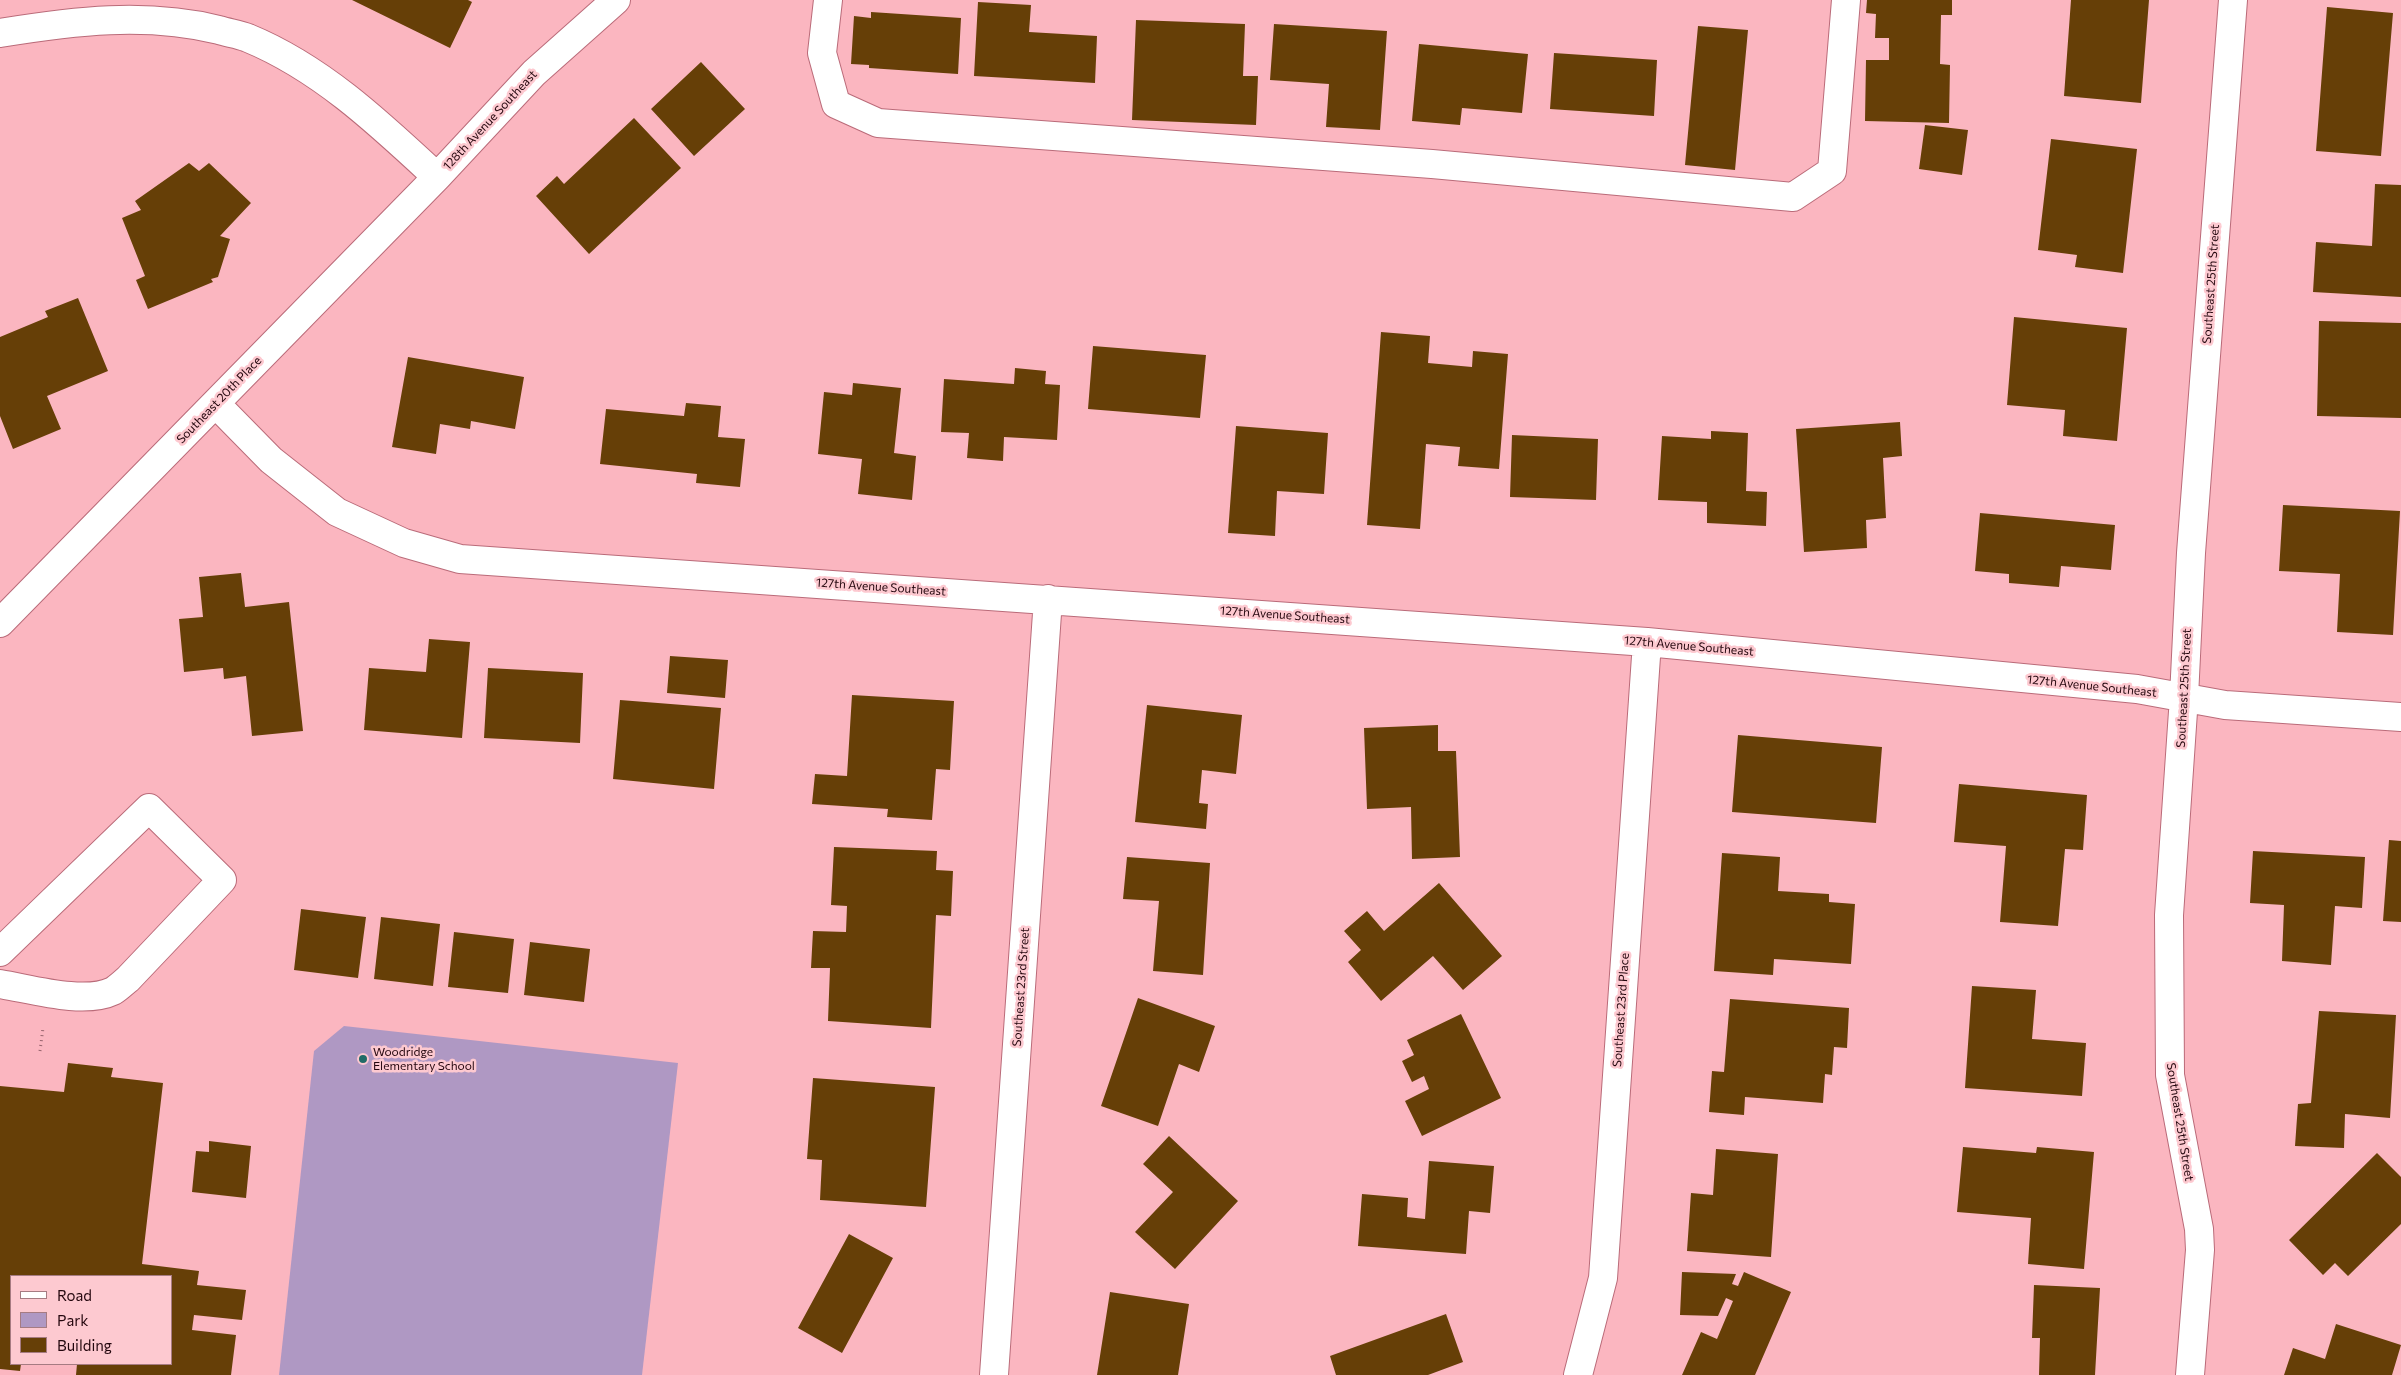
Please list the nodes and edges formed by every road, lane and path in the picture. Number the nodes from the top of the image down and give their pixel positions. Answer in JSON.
{"nodes":[{"id":1,"x":616,"y":0,"type":"edge"},
{"id":2,"x":828,"y":0,"type":"edge"},
{"id":3,"x":1846,"y":0,"type":"edge"},
{"id":4,"x":2233,"y":0,"type":"edge"},
{"id":5,"x":0,"y":33,"type":"edge"},
{"id":6,"x":437,"y":176,"type":"junction"},
{"id":7,"x":216,"y":404,"type":"junction"},
{"id":8,"x":1048,"y":599,"type":"junction"},
{"id":9,"x":0,"y":622,"type":"edge"},
{"id":10,"x":1647,"y":642,"type":"junction"},
{"id":11,"x":2184,"y":697,"type":"junction"},
{"id":12,"x":2401,"y":717,"type":"edge"},
{"id":13,"x":0,"y":952,"type":"edge"},
{"id":14,"x":0,"y":984,"type":"edge"},
{"id":15,"x":44,"y":1022,"type":"dead end"},
{"id":16,"x":40,"y":1051,"type":"dead end"},
{"id":17,"x":994,"y":1375,"type":"edge"},
{"id":18,"x":1578,"y":1375,"type":"edge"},
{"id":19,"x":2190,"y":1375,"type":"edge"}],
"edges":[{"from":1,"to":6,"type":"street","name":"128th Avenue Southeast"},
{"from":2,"to":3,"type":"street"},
{"from":4,"to":11,"type":"street","name":"Southeast 25th Street"},
{"from":5,"to":6,"type":"street","name":"128th Avenue Southeast"},
{"from":6,"to":7,"type":"street","name":"Southeast 20th Place"},
{"from":7,"to":8,"type":"street","name":"127th Avenue Southeast"},
{"from":7,"to":9,"type":"street","name":"Southeast 20th Place"},
{"from":8,"to":10,"type":"street","name":"127th Avenue Southeast"},
{"from":8,"to":17,"type":"street","name":"Southeast 23rd Street"},
{"from":10,"to":11,"type":"street","name":"127th Avenue Southeast"},
{"from":10,"to":18,"type":"street","name":"Southeast 23rd Place"},
{"from":11,"to":12,"type":"street","name":"127th Avenue Southeast"},
{"from":11,"to":19,"type":"street","name":"Southeast 25th Street"},
{"from":13,"to":14,"type":"street"},
{"from":15,"to":16,"type":"path"}]}
